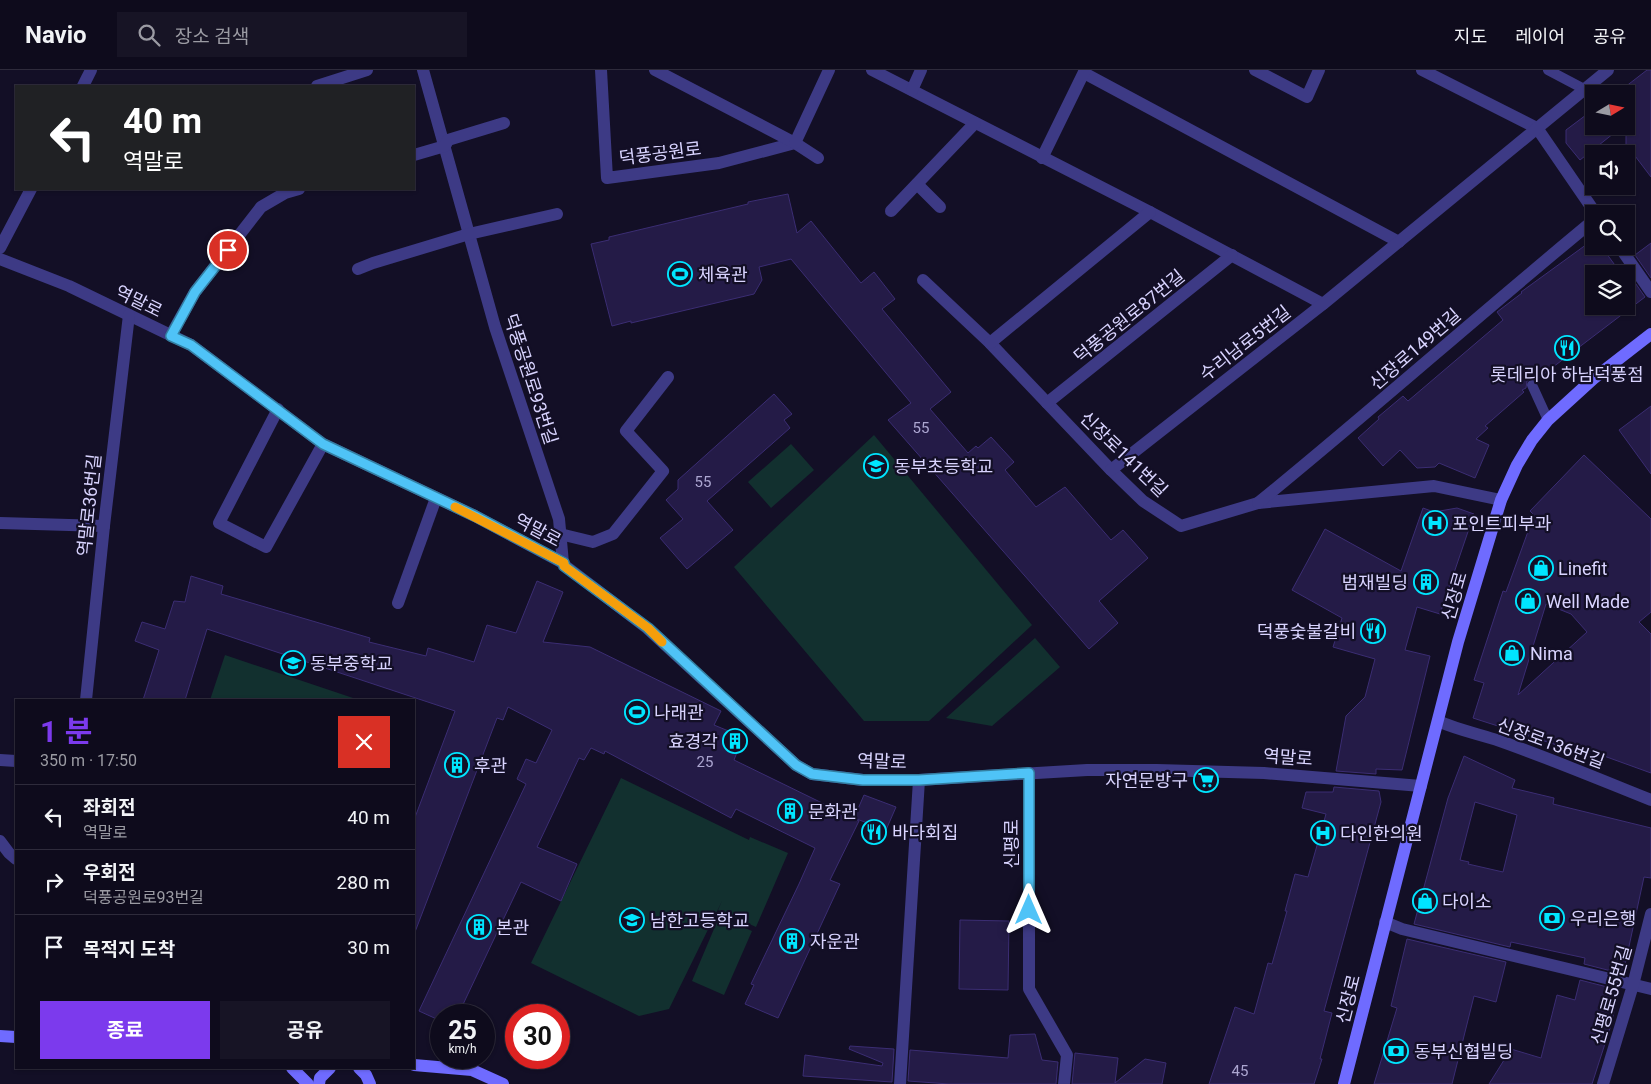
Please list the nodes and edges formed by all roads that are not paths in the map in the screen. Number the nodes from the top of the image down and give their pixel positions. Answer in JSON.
{"nodes":[{"id":1,"x":91,"y":70,"type":"edge"},
{"id":2,"x":367,"y":70,"type":"edge"},
{"id":3,"x":423,"y":70,"type":"edge"},
{"id":4,"x":601,"y":70,"type":"edge"},
{"id":5,"x":655,"y":70,"type":"edge"},
{"id":6,"x":829,"y":70,"type":"edge"},
{"id":7,"x":872,"y":70,"type":"edge"},
{"id":8,"x":921,"y":70,"type":"edge"},
{"id":9,"x":1255,"y":70,"type":"edge"},
{"id":10,"x":1319,"y":70,"type":"edge"},
{"id":11,"x":1422,"y":70,"type":"edge"},
{"id":12,"x":1548,"y":70,"type":"edge"},
{"id":13,"x":1608,"y":70,"type":"edge"},
{"id":14,"x":1084,"y":72,"type":"edge"},
{"id":15,"x":84,"y":85,"type":"edge"},
{"id":16,"x":320,"y":85,"type":"edge"},
{"id":17,"x":1584,"y":88,"type":"junction"},
{"id":18,"x":912,"y":90,"type":"junction"},
{"id":19,"x":504,"y":123,"type":"dead end"},
{"id":20,"x":975,"y":123,"type":"junction"},
{"id":21,"x":1537,"y":128,"type":"junction"},
{"id":22,"x":795,"y":143,"type":"junction"},
{"id":23,"x":445,"y":146,"type":"junction"},
{"id":24,"x":415,"y":155,"type":"edge"},
{"id":25,"x":818,"y":158,"type":"dead end"},
{"id":26,"x":1042,"y":158,"type":"junction"},
{"id":27,"x":917,"y":184,"type":"junction"},
{"id":28,"x":30,"y":190,"type":"edge"},
{"id":29,"x":296,"y":190,"type":"edge"},
{"id":30,"x":1590,"y":205,"type":"edge"},
{"id":31,"x":940,"y":207,"type":"dead end"},
{"id":32,"x":891,"y":211,"type":"dead end"},
{"id":33,"x":1150,"y":212,"type":"junction"},
{"id":34,"x":557,"y":214,"type":"dead end"},
{"id":35,"x":1585,"y":227,"type":"edge"},
{"id":36,"x":469,"y":234,"type":"junction"},
{"id":37,"x":1399,"y":242,"type":"junction"},
{"id":38,"x":0,"y":248,"type":"edge"},
{"id":39,"x":1232,"y":255,"type":"junction"},
{"id":40,"x":1624,"y":255,"type":"edge"},
{"id":41,"x":0,"y":259,"type":"edge"},
{"id":42,"x":358,"y":269,"type":"dead end"},
{"id":43,"x":923,"y":280,"type":"dead end"},
{"id":44,"x":1651,"y":292,"type":"edge"},
{"id":45,"x":1323,"y":304,"type":"junction"},
{"id":46,"x":129,"y":315,"type":"junction"},
{"id":47,"x":1651,"y":334,"type":"edge"},
{"id":48,"x":171,"y":336,"type":"junction"},
{"id":49,"x":990,"y":343,"type":"junction"},
{"id":50,"x":668,"y":377,"type":"dead end"},
{"id":51,"x":1532,"y":386,"type":"dead end"},
{"id":52,"x":1047,"y":403,"type":"junction"},
{"id":53,"x":278,"y":409,"type":"junction"},
{"id":54,"x":1548,"y":420,"type":"junction"},
{"id":55,"x":323,"y":444,"type":"junction"},
{"id":56,"x":1111,"y":470,"type":"junction"},
{"id":57,"x":436,"y":498,"type":"junction"},
{"id":58,"x":1500,"y":500,"type":"junction"},
{"id":59,"x":1258,"y":502,"type":"junction"},
{"id":60,"x":0,"y":523,"type":"edge"},
{"id":61,"x":104,"y":526,"type":"junction"},
{"id":62,"x":560,"y":534,"type":"junction"},
{"id":63,"x":564,"y":563,"type":"junction"},
{"id":64,"x":398,"y":603,"type":"dead end"},
{"id":65,"x":86,"y":699,"type":"edge"},
{"id":66,"x":1438,"y":721,"type":"junction"},
{"id":67,"x":0,"y":760,"type":"edge"},
{"id":68,"x":15,"y":761,"type":"edge"},
{"id":69,"x":1029,"y":773,"type":"junction"},
{"id":70,"x":919,"y":780,"type":"junction"},
{"id":71,"x":1421,"y":786,"type":"junction"},
{"id":72,"x":1651,"y":800,"type":"edge"},
{"id":73,"x":0,"y":841,"type":"edge"},
{"id":74,"x":8,"y":855,"type":"edge"},
{"id":75,"x":1651,"y":914,"type":"edge"},
{"id":76,"x":1385,"y":922,"type":"junction"},
{"id":77,"x":1633,"y":985,"type":"junction"},
{"id":78,"x":1651,"y":989,"type":"edge"},
{"id":79,"x":0,"y":1036,"type":"edge"},
{"id":80,"x":15,"y":1037,"type":"edge"},
{"id":81,"x":415,"y":1065,"type":"edge"},
{"id":82,"x":293,"y":1069,"type":"edge"},
{"id":83,"x":329,"y":1069,"type":"edge"},
{"id":84,"x":361,"y":1069,"type":"edge"},
{"id":85,"x":308,"y":1084,"type":"edge"},
{"id":86,"x":318,"y":1084,"type":"edge"},
{"id":87,"x":370,"y":1084,"type":"edge"},
{"id":88,"x":503,"y":1084,"type":"edge"},
{"id":89,"x":900,"y":1084,"type":"edge"},
{"id":90,"x":1064,"y":1084,"type":"edge"},
{"id":91,"x":1344,"y":1084,"type":"edge"},
{"id":92,"x":1603,"y":1084,"type":"edge"}],
"edges":[{"from":1,"to":15,"type":"street"},
{"from":2,"to":16,"type":"street"},
{"from":3,"to":23,"type":"street","name":"덕풍공원로93번길"},
{"from":4,"to":22,"type":"street","name":"덕풍공원로"},
{"from":5,"to":22,"type":"street"},
{"from":6,"to":22,"type":"street"},
{"from":7,"to":18,"type":"street"},
{"from":8,"to":18,"type":"street"},
{"from":9,"to":10,"type":"street"},
{"from":11,"to":21,"type":"street"},
{"from":12,"to":17,"type":"lane"},
{"from":13,"to":17,"type":"street","name":"수리남로5번길"},
{"from":14,"to":26,"type":"street"},
{"from":14,"to":37,"type":"street"},
{"from":17,"to":21,"type":"street","name":"수리남로5번길"},
{"from":18,"to":20,"type":"street"},
{"from":19,"to":23,"type":"street"},
{"from":20,"to":26,"type":"street"},
{"from":20,"to":27,"type":"street"},
{"from":21,"to":30,"type":"street"},
{"from":21,"to":37,"type":"street","name":"수리남로5번길"},
{"from":22,"to":25,"type":"street"},
{"from":23,"to":24,"type":"street"},
{"from":23,"to":36,"type":"street","name":"덕풍공원로93번길"},
{"from":26,"to":33,"type":"street"},
{"from":27,"to":31,"type":"street"},
{"from":27,"to":32,"type":"street"},
{"from":28,"to":38,"type":"street"},
{"from":29,"to":48,"type":"street"},
{"from":33,"to":39,"type":"street"},
{"from":33,"to":49,"type":"street"},
{"from":34,"to":36,"type":"street"},
{"from":35,"to":59,"type":"street","name":"신장로149번길"},
{"from":36,"to":42,"type":"street"},
{"from":36,"to":62,"type":"street","name":"덕풍공원로93번길"},
{"from":37,"to":45,"type":"street","name":"수리남로5번길"},
{"from":39,"to":45,"type":"street"},
{"from":39,"to":52,"type":"street","name":"덕풍공원로87번길"},
{"from":40,"to":44,"type":"street"},
{"from":41,"to":46,"type":"street","name":"역말로"},
{"from":43,"to":49,"type":"street","name":"신장로141번길"},
{"from":45,"to":56,"type":"street","name":"수리남로5번길"},
{"from":46,"to":48,"type":"street","name":"역말로"},
{"from":46,"to":61,"type":"street","name":"역말로36번길"},
{"from":47,"to":54,"type":"street","name":"신장로"},
{"from":48,"to":53,"type":"street","name":"역말로"},
{"from":49,"to":52,"type":"street","name":"신장로141번길"},
{"from":50,"to":62,"type":"street"},
{"from":51,"to":54,"type":"lane"},
{"from":52,"to":56,"type":"street","name":"신장로141번길"},
{"from":53,"to":55,"type":"street","name":"역말로"},
{"from":53,"to":55,"type":"street"},
{"from":54,"to":58,"type":"street","name":"신장로"},
{"from":55,"to":57,"type":"street","name":"역말로"},
{"from":56,"to":59,"type":"street","name":"신장로141번길"},
{"from":57,"to":63,"type":"street","name":"역말로"},
{"from":57,"to":64,"type":"street"},
{"from":58,"to":59,"type":"street","name":"신장로141번길"},
{"from":58,"to":66,"type":"street","name":"신장로"},
{"from":60,"to":61,"type":"street"},
{"from":61,"to":65,"type":"street","name":"역말로36번길"},
{"from":62,"to":63,"type":"street","name":"덕풍공원로93번길"},
{"from":63,"to":70,"type":"street","name":"역말로"},
{"from":66,"to":71,"type":"street","name":"신장로"},
{"from":66,"to":72,"type":"street","name":"신장로136번길"},
{"from":67,"to":68,"type":"street"},
{"from":69,"to":70,"type":"street","name":"역말로"},
{"from":69,"to":71,"type":"street","name":"역말로"},
{"from":69,"to":90,"type":"street","name":"신평로"},
{"from":70,"to":89,"type":"street"},
{"from":71,"to":76,"type":"street","name":"신장로"},
{"from":73,"to":74,"type":"street"},
{"from":75,"to":77,"type":"street","name":"신평로55번길"},
{"from":76,"to":77,"type":"street"},
{"from":76,"to":91,"type":"street","name":"신장로"},
{"from":77,"to":78,"type":"street"},
{"from":77,"to":92,"type":"street","name":"신평로55번길"},
{"from":79,"to":80,"type":"street"},
{"from":81,"to":88,"type":"street"},
{"from":82,"to":85,"type":"street"},
{"from":83,"to":86,"type":"street"},
{"from":84,"to":87,"type":"street"}]}
